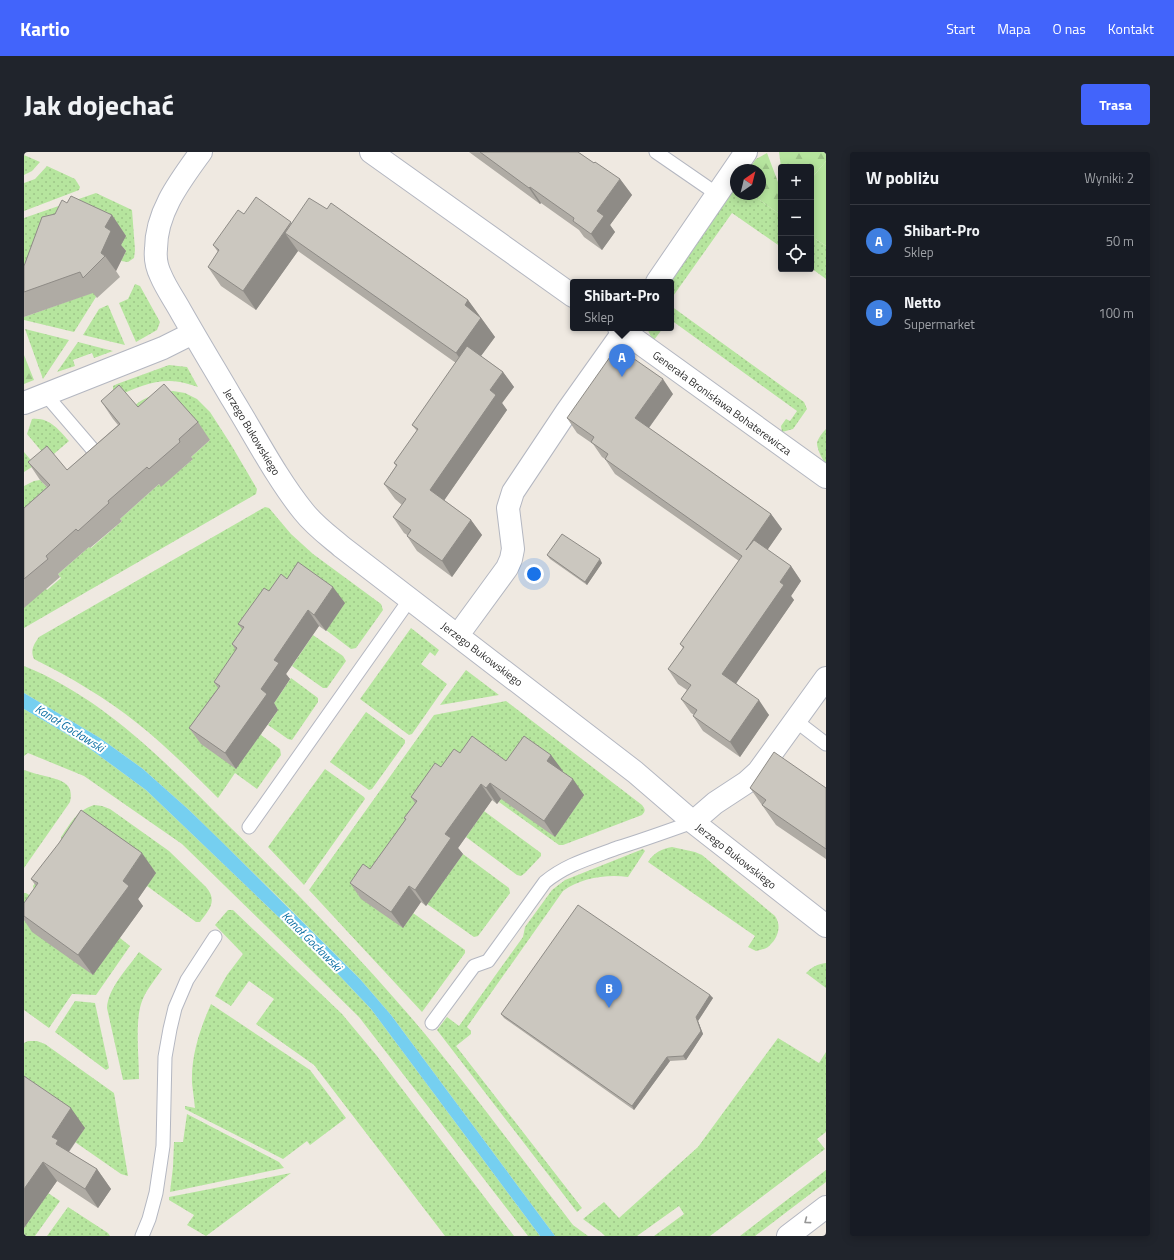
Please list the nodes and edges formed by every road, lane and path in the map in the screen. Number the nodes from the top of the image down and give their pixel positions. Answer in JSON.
{"nodes":[{"id":1,"x":201,"y":152,"type":"edge"},
{"id":2,"x":371,"y":152,"type":"edge"},
{"id":3,"x":656,"y":152,"type":"edge"},
{"id":4,"x":746,"y":152,"type":"edge"},
{"id":5,"x":718,"y":194,"type":"junction"},
{"id":6,"x":659,"y":279,"type":"edge"},
{"id":7,"x":570,"y":294,"type":"edge"},
{"id":8,"x":622,"y":331,"type":"edge"},
{"id":9,"x":626,"y":331,"type":"edge"},
{"id":10,"x":193,"y":333,"type":"junction"},
{"id":11,"x":46,"y":395,"type":"junction"},
{"id":12,"x":24,"y":403,"type":"edge"},
{"id":13,"x":94,"y":450,"type":"edge"},
{"id":14,"x":826,"y":477,"type":"edge"},
{"id":15,"x":410,"y":599,"type":"junction"},
{"id":16,"x":458,"y":635,"type":"junction"},
{"id":17,"x":826,"y":678,"type":"edge"},
{"id":18,"x":796,"y":721,"type":"junction"},
{"id":19,"x":826,"y":744,"type":"edge"},
{"id":20,"x":694,"y":822,"type":"junction"},
{"id":21,"x":249,"y":827,"type":"dead end"},
{"id":22,"x":826,"y":926,"type":"edge"},
{"id":23,"x":215,"y":937,"type":"dead end"},
{"id":24,"x":432,"y":1023,"type":"dead end"},
{"id":25,"x":826,"y":1207,"type":"edge"},
{"id":26,"x":142,"y":1236,"type":"edge"},
{"id":27,"x":788,"y":1236,"type":"edge"}],
"edges":[{"from":1,"to":10,"type":"street","name":"Jerzego Bukowskiego"},
{"from":2,"to":7,"type":"street"},
{"from":3,"to":5,"type":"lane"},
{"from":4,"to":5,"type":"street"},
{"from":5,"to":6,"type":"street"},
{"from":8,"to":16,"type":"street"},
{"from":9,"to":14,"type":"street","name":"Generała Bronisława Bohaterewicza"},
{"from":10,"to":11,"type":"street"},
{"from":10,"to":15,"type":"street","name":"Jerzego Bukowskiego"},
{"from":11,"to":12,"type":"street"},
{"from":11,"to":13,"type":"lane"},
{"from":15,"to":16,"type":"street","name":"Jerzego Bukowskiego"},
{"from":15,"to":21,"type":"lane"},
{"from":16,"to":20,"type":"street","name":"Jerzego Bukowskiego"},
{"from":17,"to":18,"type":"street"},
{"from":18,"to":19,"type":"lane"},
{"from":18,"to":20,"type":"street"},
{"from":20,"to":22,"type":"street","name":"Jerzego Bukowskiego"},
{"from":20,"to":24,"type":"lane"},
{"from":23,"to":26,"type":"lane"},
{"from":25,"to":27,"type":"street","one_way":true}]}
